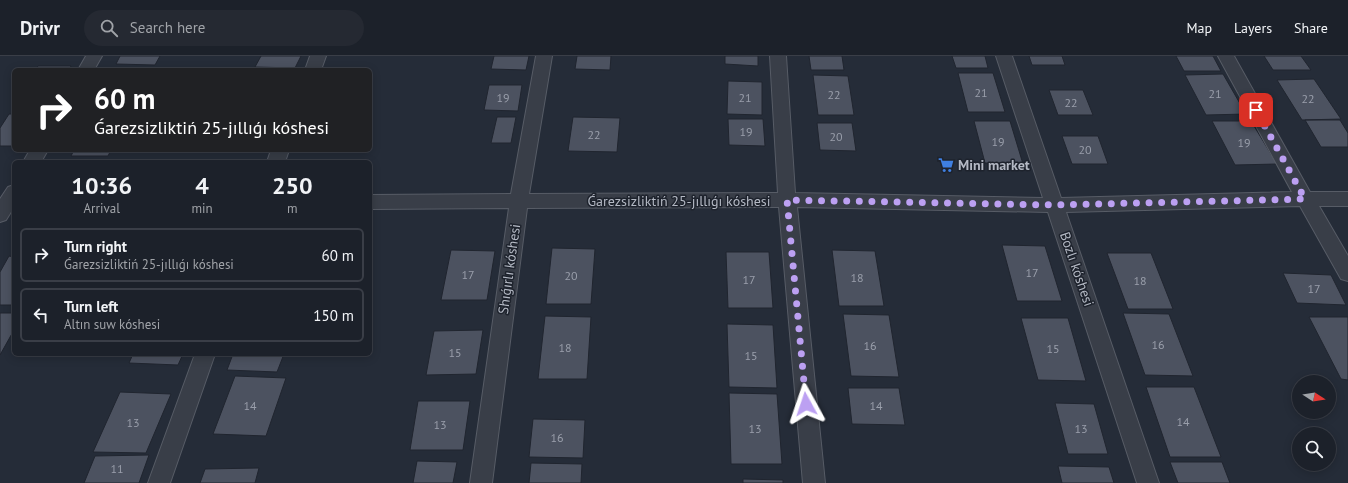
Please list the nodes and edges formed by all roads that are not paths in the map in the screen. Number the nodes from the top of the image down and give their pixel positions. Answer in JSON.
{"nodes":[{"id":1,"x":94,"y":56,"type":"edge"},
{"id":2,"x":318,"y":56,"type":"edge"},
{"id":3,"x":544,"y":56,"type":"edge"},
{"id":4,"x":778,"y":56,"type":"edge"},
{"id":5,"x":1004,"y":56,"type":"edge"},
{"id":6,"x":1226,"y":56,"type":"edge"},
{"id":7,"x":87,"y":68,"type":"edge"},
{"id":8,"x":314,"y":68,"type":"edge"},
{"id":9,"x":1305,"y":199,"type":"junction"},
{"id":10,"x":1348,"y":199,"type":"edge"},
{"id":11,"x":787,"y":200,"type":"junction"},
{"id":12,"x":519,"y":201,"type":"junction"},
{"id":13,"x":372,"y":202,"type":"edge"},
{"id":14,"x":1055,"y":205,"type":"junction"},
{"id":15,"x":1348,"y":273,"type":"edge"},
{"id":16,"x":204,"y":356,"type":"edge"},
{"id":17,"x":159,"y":483,"type":"edge"},
{"id":18,"x":481,"y":483,"type":"edge"},
{"id":19,"x":814,"y":483,"type":"edge"},
{"id":20,"x":1148,"y":483,"type":"edge"}],
"edges":[{"from":1,"to":7,"type":"street"},
{"from":2,"to":8,"type":"street"},
{"from":3,"to":12,"type":"street","name":"Shıǵırlı kóshesi"},
{"from":4,"to":11,"type":"street"},
{"from":5,"to":14,"type":"street","name":"Bozlı kóshesi"},
{"from":6,"to":9,"type":"street"},
{"from":9,"to":10,"type":"street","name":"Ǵarezsizliktiń 25-jıllıǵı kóshesi"},
{"from":9,"to":14,"type":"street","name":"Ǵarezsizliktiń 25-jıllıǵı kóshesi"},
{"from":9,"to":15,"type":"street"},
{"from":11,"to":12,"type":"street","name":"Ǵarezsizliktiń 25-jıllıǵı kóshesi"},
{"from":11,"to":14,"type":"street","name":"Ǵarezsizliktiń 25-jıllıǵı kóshesi"},
{"from":11,"to":19,"type":"street"},
{"from":12,"to":13,"type":"street","name":"Ǵarezsizliktiń 25-jıllıǵı kóshesi"},
{"from":12,"to":18,"type":"street","name":"Shıǵırlı kóshesi"},
{"from":14,"to":20,"type":"street","name":"Bozlı kóshesi"},
{"from":16,"to":17,"type":"street"}]}
